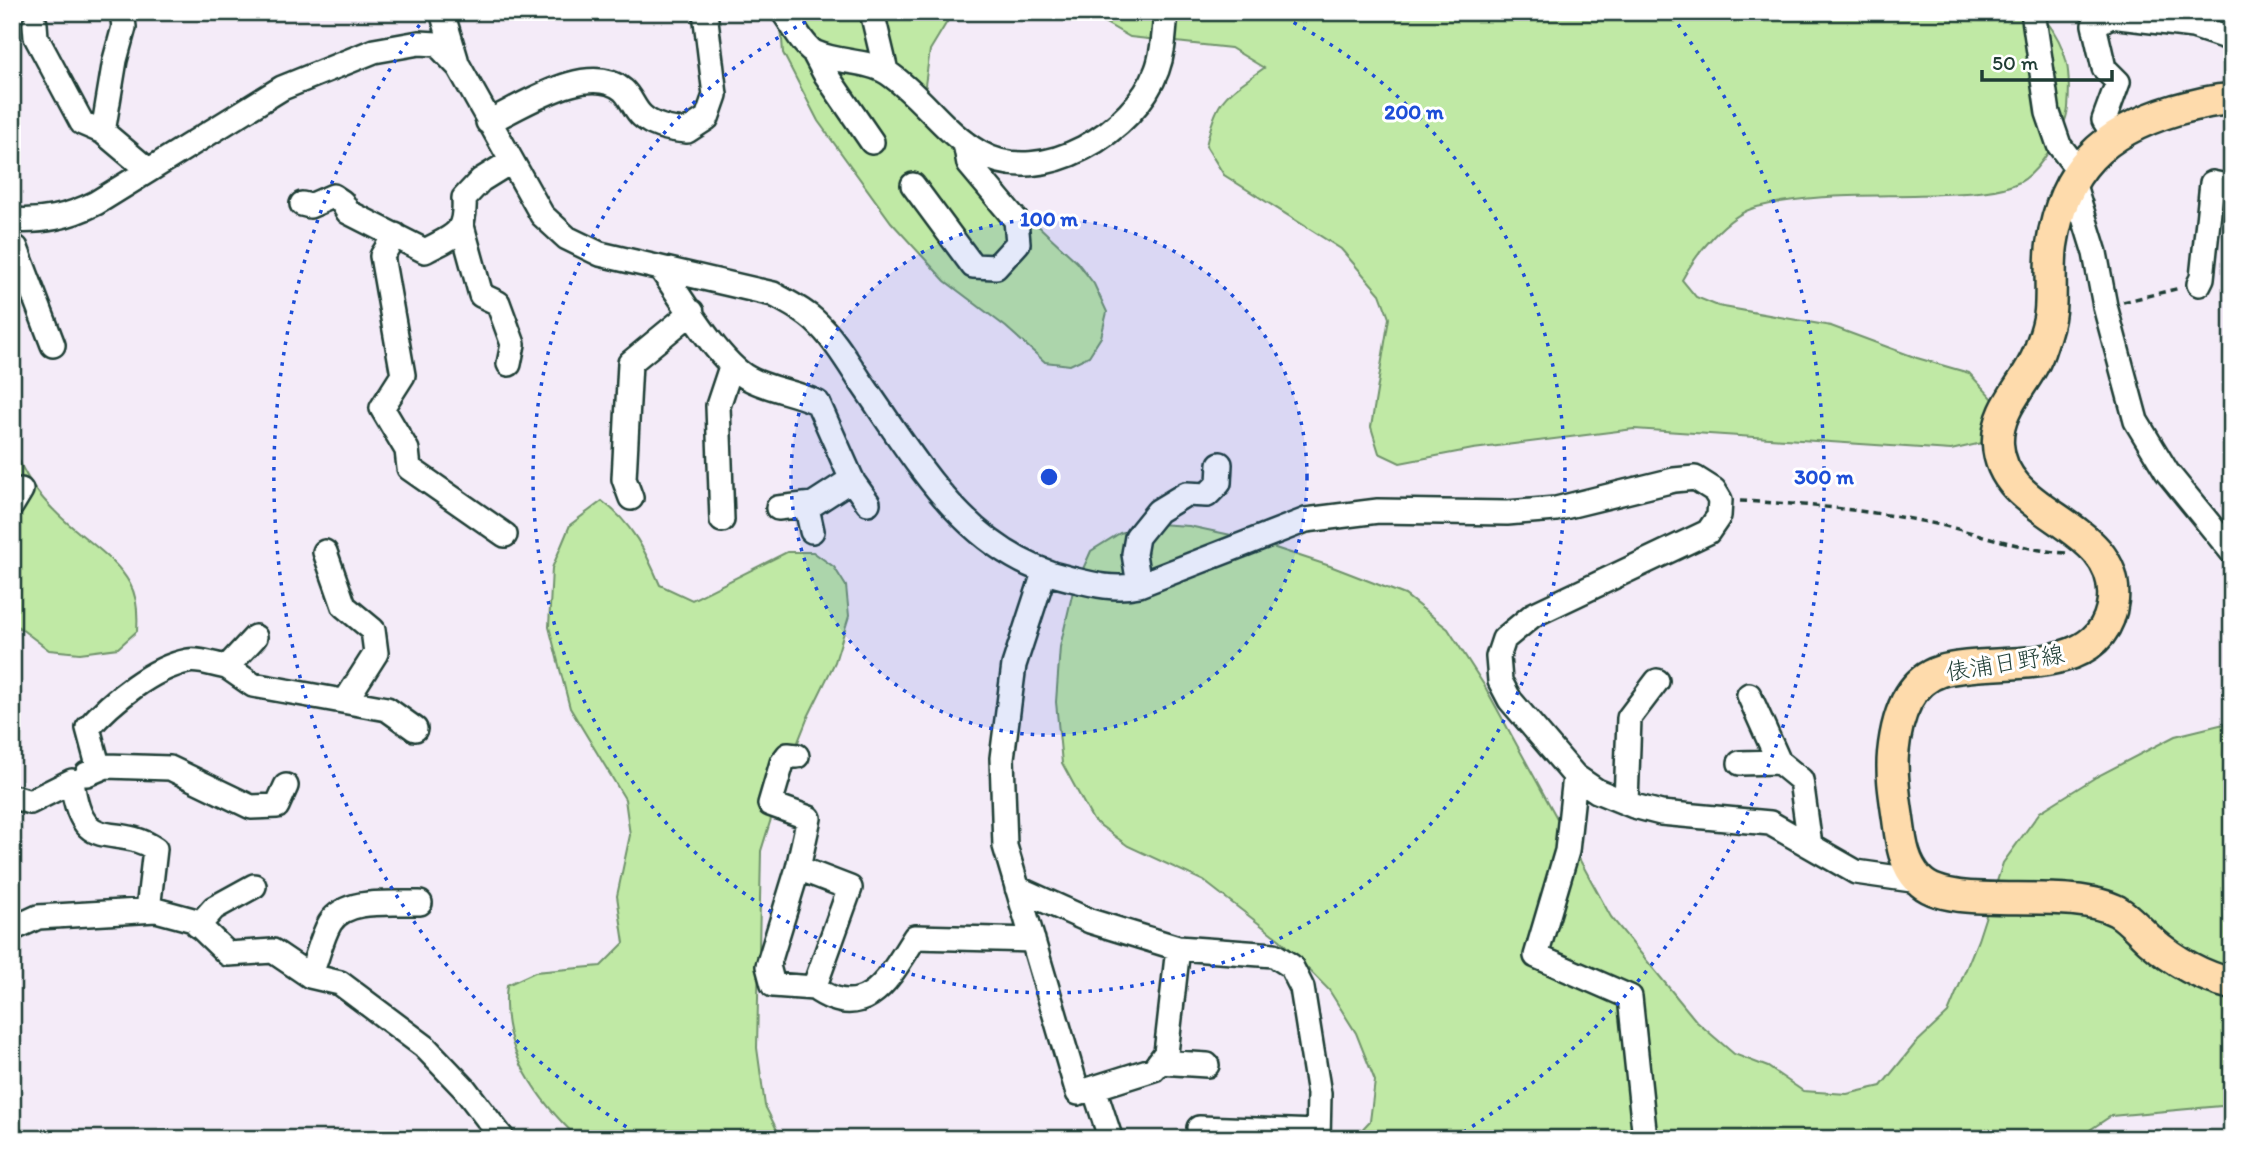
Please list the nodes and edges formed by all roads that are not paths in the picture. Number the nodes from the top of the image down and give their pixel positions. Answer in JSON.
{"nodes":[{"id":1,"x":122,"y":12,"type":"edge"},
{"id":2,"x":442,"y":12,"type":"edge"},
{"id":3,"x":705,"y":12,"type":"edge"},
{"id":4,"x":783,"y":12,"type":"edge"},
{"id":5,"x":872,"y":12,"type":"edge"},
{"id":6,"x":1166,"y":12,"type":"edge"},
{"id":7,"x":2033,"y":12,"type":"edge"},
{"id":8,"x":35,"y":24,"type":"dead end"},
{"id":9,"x":2232,"y":38,"type":"edge"},
{"id":10,"x":814,"y":53,"type":"junction"},
{"id":11,"x":459,"y":67,"type":"junction"},
{"id":12,"x":886,"y":71,"type":"junction"},
{"id":13,"x":2232,"y":99,"type":"edge"},
{"id":14,"x":488,"y":122,"type":"junction"},
{"id":15,"x":103,"y":132,"type":"junction"},
{"id":16,"x":2114,"y":136,"type":"junction"},
{"id":17,"x":972,"y":140,"type":"junction"},
{"id":18,"x":872,"y":142,"type":"dead end"},
{"id":19,"x":510,"y":162,"type":"junction"},
{"id":20,"x":148,"y":170,"type":"junction"},
{"id":21,"x":2076,"y":177,"type":"junction"},
{"id":22,"x":913,"y":186,"type":"dead end"},
{"id":23,"x":2232,"y":187,"type":"edge"},
{"id":24,"x":302,"y":204,"type":"dead end"},
{"id":25,"x":12,"y":220,"type":"edge"},
{"id":26,"x":39,"y":221,"type":"junction"},
{"id":27,"x":462,"y":226,"type":"junction"},
{"id":28,"x":395,"y":235,"type":"junction"},
{"id":29,"x":14,"y":249,"type":"edge"},
{"id":30,"x":661,"y":269,"type":"junction"},
{"id":31,"x":2199,"y":284,"type":"road end"},
{"id":32,"x":692,"y":312,"type":"junction"},
{"id":33,"x":53,"y":345,"type":"dead end"},
{"id":34,"x":509,"y":364,"type":"dead end"},
{"id":35,"x":732,"y":367,"type":"junction"},
{"id":36,"x":1220,"y":464,"type":"dead end"},
{"id":37,"x":852,"y":479,"type":"junction"},
{"id":38,"x":631,"y":498,"type":"dead end"},
{"id":39,"x":868,"y":503,"type":"dead end"},
{"id":40,"x":813,"y":504,"type":"junction"},
{"id":41,"x":778,"y":508,"type":"dead end"},
{"id":42,"x":722,"y":520,"type":"dead end"},
{"id":43,"x":811,"y":531,"type":"dead end"},
{"id":44,"x":505,"y":535,"type":"dead end"},
{"id":45,"x":325,"y":552,"type":"dead end"},
{"id":46,"x":2232,"y":552,"type":"edge"},
{"id":47,"x":1044,"y":573,"type":"junction"},
{"id":48,"x":1139,"y":585,"type":"junction"},
{"id":49,"x":255,"y":637,"type":"dead end"},
{"id":50,"x":227,"y":667,"type":"junction"},
{"id":51,"x":1657,"y":681,"type":"dead end"},
{"id":52,"x":1749,"y":695,"type":"dead end"},
{"id":53,"x":346,"y":700,"type":"junction"},
{"id":54,"x":415,"y":729,"type":"dead end"},
{"id":55,"x":797,"y":756,"type":"dead end"},
{"id":56,"x":1779,"y":762,"type":"junction"},
{"id":57,"x":1740,"y":763,"type":"dead end"},
{"id":58,"x":99,"y":769,"type":"junction"},
{"id":59,"x":1575,"y":776,"type":"junction"},
{"id":60,"x":72,"y":781,"type":"junction"},
{"id":61,"x":286,"y":786,"type":"dead end"},
{"id":62,"x":17,"y":798,"type":"dead end"},
{"id":63,"x":1626,"y":803,"type":"junction"},
{"id":64,"x":1810,"y":845,"type":"junction"},
{"id":65,"x":798,"y":868,"type":"junction"},
{"id":66,"x":1919,"y":881,"type":"junction"},
{"id":67,"x":254,"y":886,"type":"dead end"},
{"id":68,"x":1017,"y":888,"type":"junction"},
{"id":69,"x":420,"y":904,"type":"dead end"},
{"id":70,"x":148,"y":910,"type":"junction"},
{"id":71,"x":198,"y":926,"type":"junction"},
{"id":72,"x":12,"y":929,"type":"edge"},
{"id":73,"x":1033,"y":940,"type":"junction"},
{"id":74,"x":1178,"y":948,"type":"junction"},
{"id":75,"x":310,"y":976,"type":"junction"},
{"id":76,"x":2232,"y":984,"type":"edge"},
{"id":77,"x":814,"y":988,"type":"junction"},
{"id":78,"x":1159,"y":1062,"type":"junction"},
{"id":79,"x":1207,"y":1065,"type":"dead end"},
{"id":80,"x":1094,"y":1088,"type":"junction"},
{"id":81,"x":1199,"y":1128,"type":"dead end"},
{"id":82,"x":1318,"y":1135,"type":"edge"},
{"id":83,"x":1110,"y":1137,"type":"dead end"},
{"id":84,"x":503,"y":1139,"type":"edge"},
{"id":85,"x":1645,"y":1139,"type":"edge"}],
"edges":[{"from":1,"to":15,"type":"street"},
{"from":2,"to":11,"type":"street"},
{"from":3,"to":14,"type":"street"},
{"from":4,"to":10,"type":"street"},
{"from":5,"to":12,"type":"street"},
{"from":6,"to":17,"type":"street"},
{"from":7,"to":21,"type":"street"},
{"from":8,"to":15,"type":"street"},
{"from":9,"to":16,"type":"street"},
{"from":10,"to":12,"type":"street"},
{"from":10,"to":18,"type":"street"},
{"from":11,"to":14,"type":"street"},
{"from":11,"to":20,"type":"street"},
{"from":12,"to":17,"type":"street"},
{"from":13,"to":16,"type":"main road","name":"俵浦日野線"},
{"from":14,"to":19,"type":"street"},
{"from":15,"to":20,"type":"street"},
{"from":16,"to":21,"type":"main road","name":"俵浦日野線"},
{"from":17,"to":22,"type":"street"},
{"from":19,"to":27,"type":"street"},
{"from":19,"to":30,"type":"street"},
{"from":20,"to":26,"type":"street"},
{"from":21,"to":46,"type":"street"},
{"from":21,"to":66,"type":"main road","name":"俵浦日野線"},
{"from":23,"to":31,"type":"street"},
{"from":24,"to":28,"type":"street"},
{"from":25,"to":26,"type":"street"},
{"from":26,"to":29,"type":"street"},
{"from":27,"to":28,"type":"street"},
{"from":27,"to":34,"type":"street"},
{"from":28,"to":44,"type":"street"},
{"from":29,"to":33,"type":"street"},
{"from":30,"to":32,"type":"street"},
{"from":30,"to":47,"type":"street"},
{"from":32,"to":35,"type":"street"},
{"from":32,"to":38,"type":"street"},
{"from":35,"to":37,"type":"street"},
{"from":35,"to":42,"type":"street"},
{"from":36,"to":48,"type":"street"},
{"from":37,"to":39,"type":"street"},
{"from":37,"to":40,"type":"street"},
{"from":40,"to":41,"type":"street"},
{"from":40,"to":43,"type":"street"},
{"from":45,"to":53,"type":"street"},
{"from":47,"to":48,"type":"street"},
{"from":47,"to":68,"type":"street"},
{"from":48,"to":59,"type":"street"},
{"from":49,"to":50,"type":"street"},
{"from":50,"to":53,"type":"street"},
{"from":50,"to":58,"type":"street"},
{"from":51,"to":63,"type":"street"},
{"from":52,"to":56,"type":"street"},
{"from":53,"to":54,"type":"street"},
{"from":55,"to":65,"type":"street"},
{"from":56,"to":57,"type":"street"},
{"from":56,"to":64,"type":"street"},
{"from":58,"to":60,"type":"street"},
{"from":58,"to":61,"type":"street"},
{"from":59,"to":63,"type":"street"},
{"from":59,"to":85,"type":"street"},
{"from":60,"to":62,"type":"street"},
{"from":60,"to":70,"type":"street"},
{"from":63,"to":64,"type":"street"},
{"from":64,"to":66,"type":"street"},
{"from":65,"to":77,"type":"street"},
{"from":65,"to":77,"type":"street"},
{"from":66,"to":76,"type":"main road"},
{"from":67,"to":71,"type":"street"},
{"from":68,"to":73,"type":"street"},
{"from":68,"to":74,"type":"street"},
{"from":69,"to":75,"type":"street"},
{"from":70,"to":71,"type":"street"},
{"from":70,"to":72,"type":"street"},
{"from":71,"to":75,"type":"street"},
{"from":73,"to":77,"type":"street"},
{"from":73,"to":80,"type":"street"},
{"from":74,"to":78,"type":"street"},
{"from":74,"to":82,"type":"street"},
{"from":75,"to":84,"type":"street"},
{"from":78,"to":79,"type":"street"},
{"from":78,"to":80,"type":"street"},
{"from":80,"to":83,"type":"street"},
{"from":81,"to":82,"type":"street"}]}
